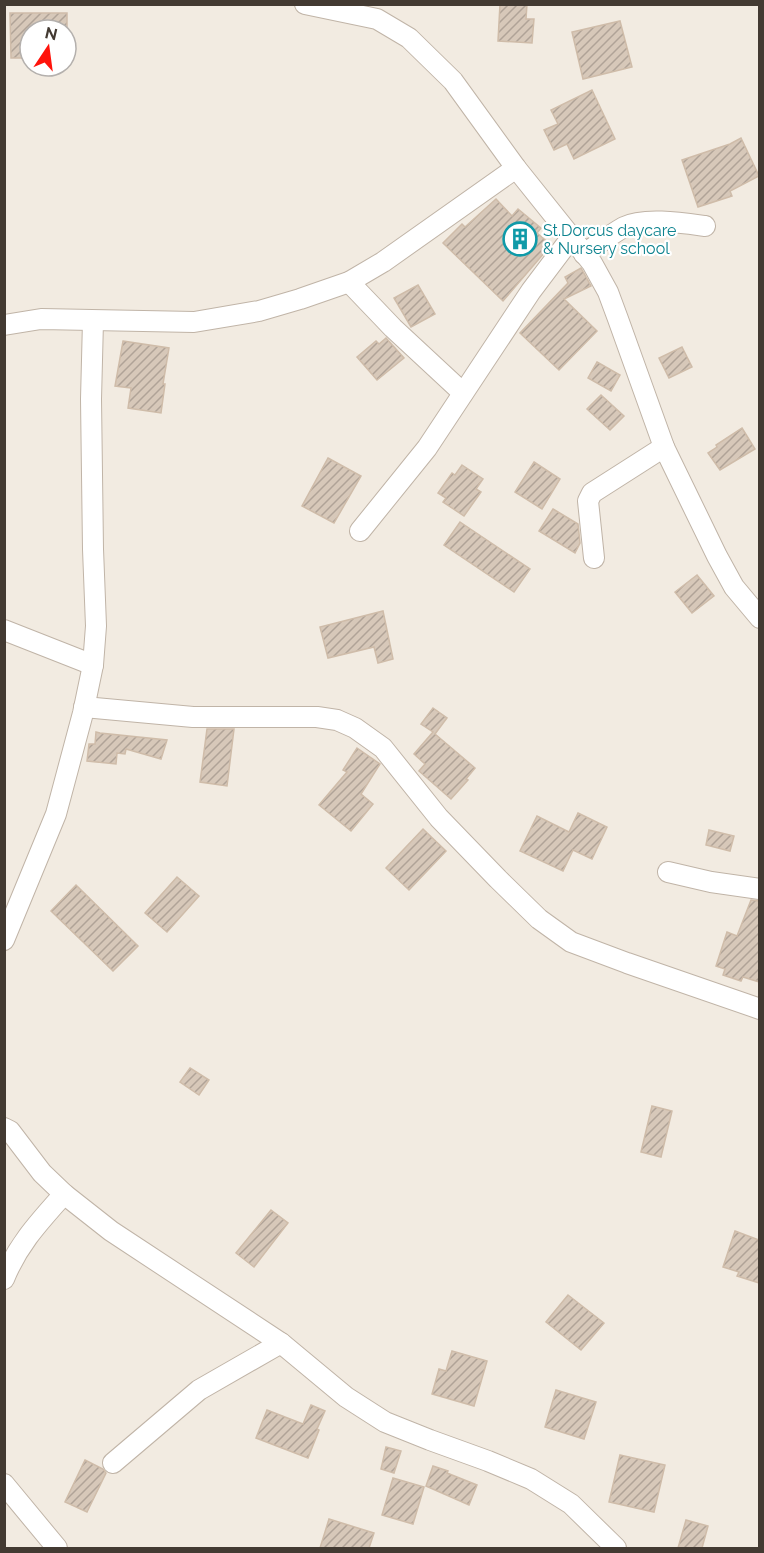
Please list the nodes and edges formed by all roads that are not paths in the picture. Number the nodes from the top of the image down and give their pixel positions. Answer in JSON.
{"nodes":[{"id":1,"x":305,"y":4,"type":"edge"},
{"id":2,"x":516,"y":168,"type":"junction"},
{"id":3,"x":705,"y":226,"type":"dead end"},
{"id":4,"x":571,"y":238,"type":"junction"},
{"id":5,"x":584,"y":254,"type":"junction"},
{"id":6,"x":349,"y":282,"type":"junction"},
{"id":7,"x":93,"y":321,"type":"junction"},
{"id":8,"x":4,"y":325,"type":"edge"},
{"id":9,"x":463,"y":393,"type":"junction"},
{"id":10,"x":664,"y":447,"type":"junction"},
{"id":11,"x":360,"y":531,"type":"dead end"},
{"id":12,"x":594,"y":558,"type":"dead end"},
{"id":13,"x":759,"y":618,"type":"edge"},
{"id":14,"x":10,"y":634,"type":"edge"},
{"id":15,"x":93,"y":665,"type":"junction"},
{"id":16,"x":84,"y":708,"type":"junction"},
{"id":17,"x":669,"y":872,"type":"dead end"},
{"id":18,"x":759,"y":889,"type":"edge"},
{"id":19,"x":4,"y":940,"type":"edge"},
{"id":20,"x":759,"y":1009,"type":"edge"},
{"id":21,"x":4,"y":1128,"type":"edge"},
{"id":22,"x":64,"y":1194,"type":"junction"},
{"id":23,"x":4,"y":1279,"type":"edge"},
{"id":24,"x":281,"y":1343,"type":"junction"},
{"id":25,"x":113,"y":1463,"type":"dead end"},
{"id":26,"x":4,"y":1484,"type":"edge"},
{"id":27,"x":607,"y":1545,"type":"edge"},
{"id":28,"x":57,"y":1548,"type":"edge"}],
"edges":[{"from":1,"to":2,"type":"street"},
{"from":2,"to":4,"type":"street"},
{"from":2,"to":6,"type":"street"},
{"from":3,"to":5,"type":"street"},
{"from":4,"to":5,"type":"street"},
{"from":4,"to":9,"type":"street"},
{"from":5,"to":10,"type":"street"},
{"from":6,"to":7,"type":"street"},
{"from":6,"to":9,"type":"street"},
{"from":7,"to":8,"type":"street"},
{"from":7,"to":15,"type":"street"},
{"from":9,"to":11,"type":"street"},
{"from":10,"to":12,"type":"street"},
{"from":10,"to":13,"type":"street"},
{"from":14,"to":15,"type":"street"},
{"from":15,"to":16,"type":"street"},
{"from":16,"to":19,"type":"street"},
{"from":16,"to":20,"type":"street"},
{"from":17,"to":18,"type":"street"},
{"from":21,"to":22,"type":"street"},
{"from":22,"to":23,"type":"street"},
{"from":22,"to":24,"type":"street"},
{"from":24,"to":25,"type":"street"},
{"from":24,"to":27,"type":"street"},
{"from":26,"to":28,"type":"street"}]}
